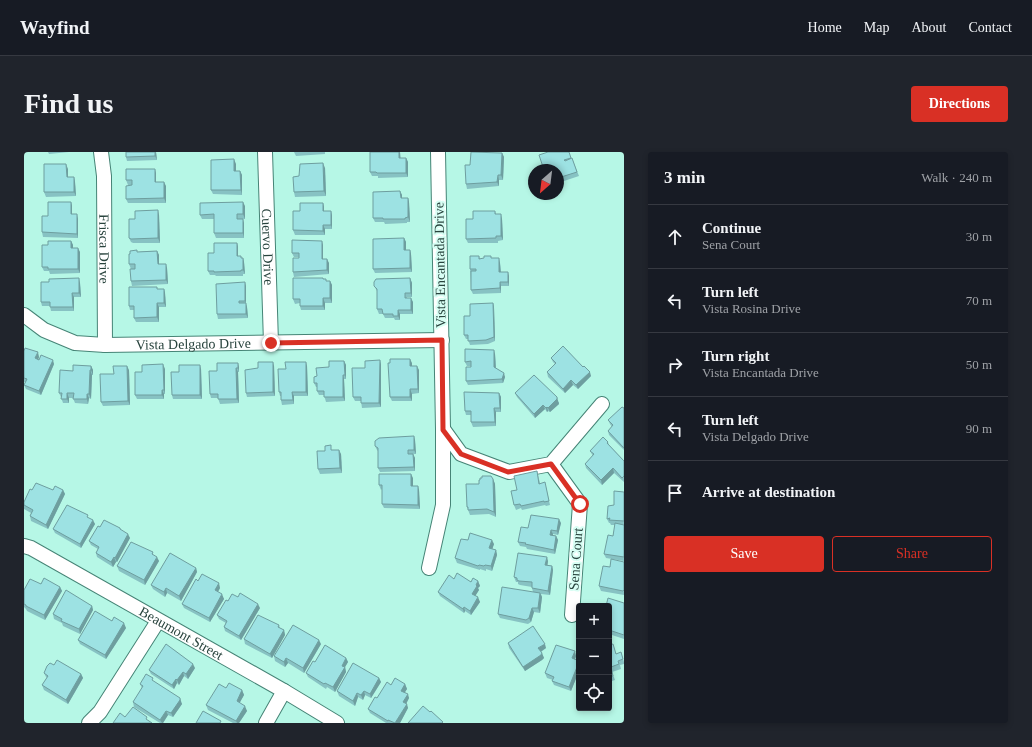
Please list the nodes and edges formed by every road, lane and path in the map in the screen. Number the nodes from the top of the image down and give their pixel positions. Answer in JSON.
{"nodes":[{"id":1,"x":101,"y":152,"type":"edge"},
{"id":2,"x":265,"y":152,"type":"edge"},
{"id":3,"x":438,"y":152,"type":"edge"},
{"id":4,"x":24,"y":314,"type":"edge"},
{"id":5,"x":442,"y":340,"type":"junction"},
{"id":6,"x":271,"y":343,"type":"junction"},
{"id":7,"x":106,"y":345,"type":"junction"},
{"id":8,"x":602,"y":404,"type":"dead end"},
{"id":9,"x":443,"y":430,"type":"junction"},
{"id":10,"x":551,"y":464,"type":"junction"},
{"id":11,"x":24,"y":546,"type":"edge"},
{"id":12,"x":429,"y":568,"type":"dead end"},
{"id":13,"x":572,"y":615,"type":"dead end"},
{"id":14,"x":158,"y":620,"type":"junction"},
{"id":15,"x":284,"y":691,"type":"junction"},
{"id":16,"x":89,"y":723,"type":"edge"},
{"id":17,"x":266,"y":723,"type":"edge"},
{"id":18,"x":337,"y":723,"type":"edge"}],
"edges":[{"from":1,"to":7,"type":"street","name":"Frisca Drive"},
{"from":2,"to":6,"type":"street","name":"Cuervo Drive"},
{"from":3,"to":5,"type":"street","name":"Vista Encantada Drive"},
{"from":4,"to":7,"type":"street","name":"Vista Delgado Drive"},
{"from":5,"to":6,"type":"street","name":"Vista Delgado Drive"},
{"from":5,"to":9,"type":"street","name":"Vista Encantada Drive"},
{"from":6,"to":7,"type":"street","name":"Vista Delgado Drive"},
{"from":8,"to":10,"type":"street"},
{"from":9,"to":10,"type":"street"},
{"from":9,"to":12,"type":"street","name":"Vista Encantada Drive"},
{"from":10,"to":13,"type":"street","name":"Sena Court"},
{"from":11,"to":14,"type":"street","name":"Beaumont Street"},
{"from":14,"to":15,"type":"street","name":"Beaumont Street"},
{"from":14,"to":16,"type":"street"},
{"from":15,"to":17,"type":"street"},
{"from":15,"to":18,"type":"street","name":"Beaumont Street"}]}
